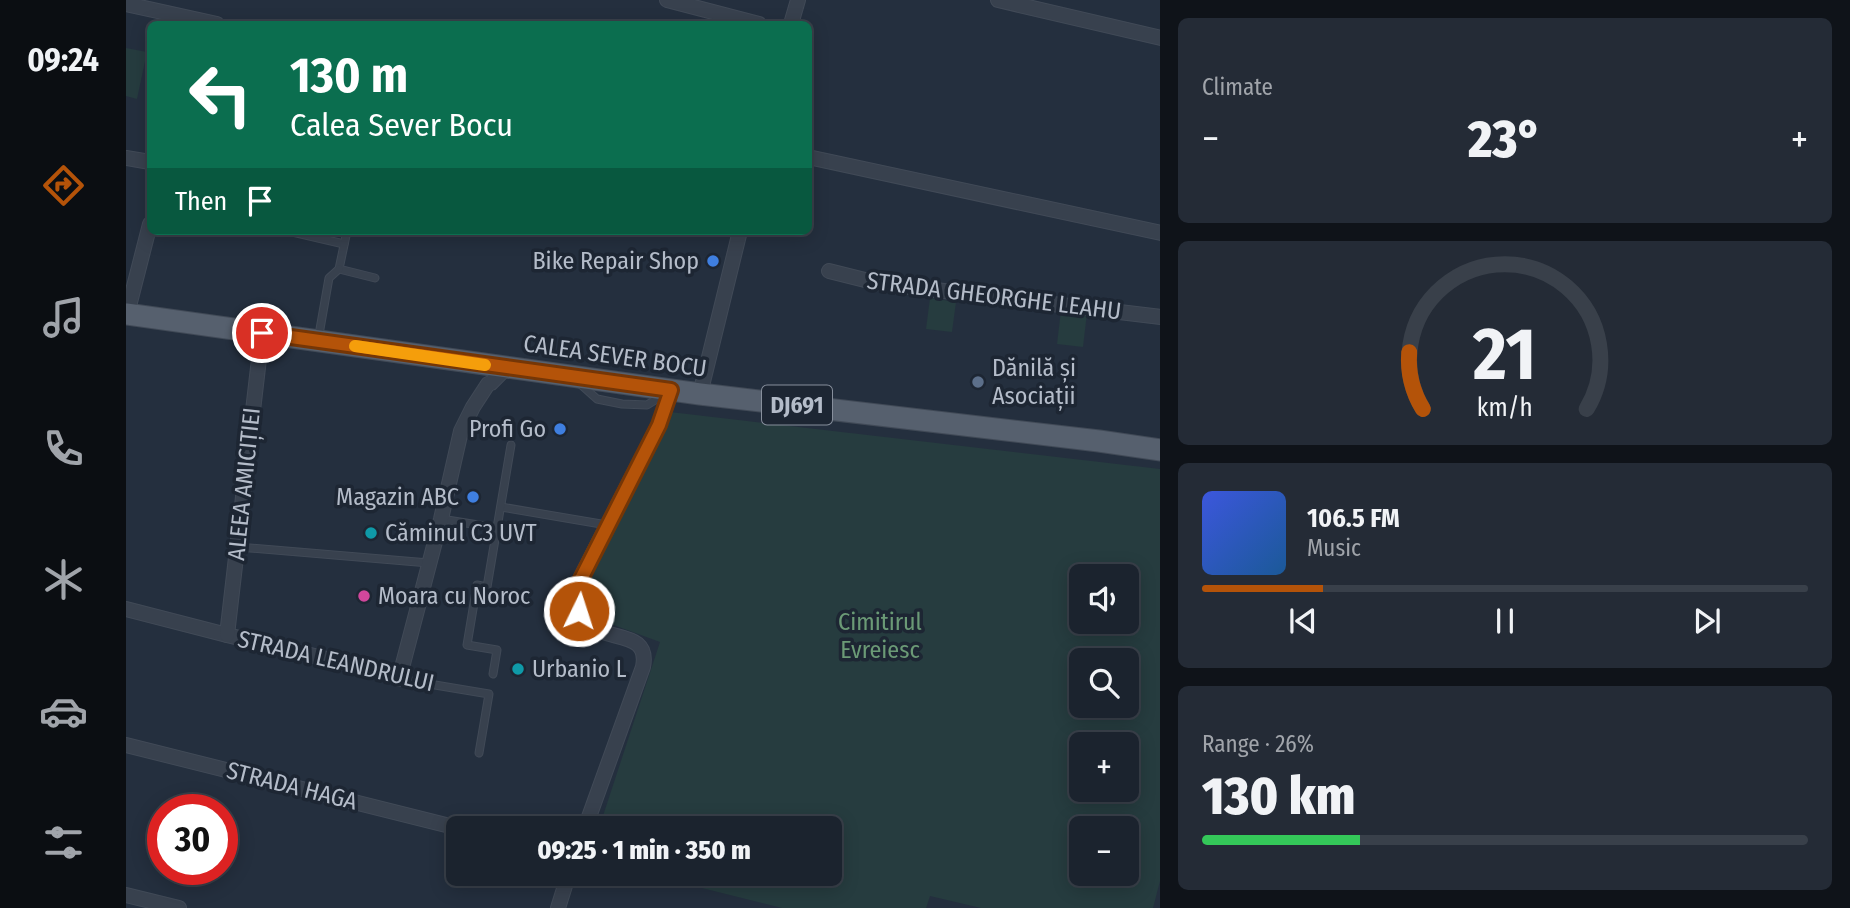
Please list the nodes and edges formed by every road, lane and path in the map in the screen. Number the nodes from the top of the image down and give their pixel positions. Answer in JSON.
{"nodes":[{"id":1,"x":667,"y":0,"type":"edge"},
{"id":2,"x":798,"y":0,"type":"edge"},
{"id":3,"x":998,"y":0,"type":"edge"},
{"id":4,"x":126,"y":4,"type":"edge"},
{"id":5,"x":191,"y":21,"type":"edge"},
{"id":6,"x":748,"y":21,"type":"edge"},
{"id":7,"x":792,"y":21,"type":"edge"},
{"id":8,"x":1160,"y":38,"type":"edge"},
{"id":9,"x":126,"y":158,"type":"edge"},
{"id":10,"x":812,"y":158,"type":"edge"},
{"id":11,"x":147,"y":162,"type":"edge"},
{"id":12,"x":1160,"y":233,"type":"edge"},
{"id":13,"x":147,"y":235,"type":"edge"},
{"id":14,"x":305,"y":235,"type":"edge"},
{"id":15,"x":346,"y":235,"type":"edge"},
{"id":16,"x":739,"y":235,"type":"edge"},
{"id":17,"x":344,"y":244,"type":"junction"},
{"id":18,"x":339,"y":270,"type":"junction"},
{"id":19,"x":829,"y":271,"type":"dead end"},
{"id":20,"x":375,"y":278,"type":"dead end"},
{"id":21,"x":126,"y":314,"type":"edge"},
{"id":22,"x":1160,"y":317,"type":"edge"},
{"id":23,"x":320,"y":329,"type":"dead end"},
{"id":24,"x":262,"y":333,"type":"junction"},
{"id":25,"x":506,"y":368,"type":"junction"},
{"id":26,"x":671,"y":390,"type":"junction"},
{"id":27,"x":700,"y":394,"type":"junction"},
{"id":28,"x":1099,"y":440,"type":"junction"},
{"id":29,"x":1160,"y":444,"type":"edge"},
{"id":30,"x":511,"y":445,"type":"dead end"},
{"id":31,"x":1160,"y":450,"type":"edge"},
{"id":32,"x":501,"y":507,"type":"junction"},
{"id":33,"x":441,"y":519,"type":"junction"},
{"id":34,"x":608,"y":526,"type":"junction"},
{"id":35,"x":497,"y":528,"type":"junction"},
{"id":36,"x":237,"y":547,"type":"junction"},
{"id":37,"x":429,"y":563,"type":"junction"},
{"id":38,"x":126,"y":609,"type":"edge"},
{"id":39,"x":228,"y":635,"type":"junction"},
{"id":40,"x":493,"y":674,"type":"dead end"},
{"id":41,"x":399,"y":679,"type":"junction"},
{"id":42,"x":126,"y":745,"type":"edge"},
{"id":43,"x":479,"y":753,"type":"dead end"},
{"id":44,"x":588,"y":816,"type":"edge"},
{"id":45,"x":446,"y":825,"type":"edge"},
{"id":46,"x":565,"y":886,"type":"edge"},
{"id":47,"x":126,"y":895,"type":"edge"},
{"id":48,"x":179,"y":908,"type":"edge"},
{"id":49,"x":558,"y":908,"type":"edge"}],
"edges":[{"from":1,"to":6,"type":"street"},
{"from":2,"to":7,"type":"street"},
{"from":3,"to":8,"type":"street"},
{"from":4,"to":5,"type":"street"},
{"from":9,"to":11,"type":"street"},
{"from":10,"to":12,"type":"street"},
{"from":13,"to":21,"type":"street"},
{"from":14,"to":17,"type":"lane"},
{"from":15,"to":17,"type":"lane"},
{"from":16,"to":27,"type":"street"},
{"from":17,"to":18,"type":"lane"},
{"from":18,"to":20,"type":"lane"},
{"from":18,"to":23,"type":"lane"},
{"from":19,"to":22,"type":"street","name":"STRADA GHEORGHE LEAHU"},
{"from":21,"to":24,"type":"main road","name":"CALEA SEVER BOCU","number":"DJ691"},
{"from":24,"to":25,"type":"main road","name":"CALEA SEVER BOCU","number":"DJ691"},
{"from":24,"to":36,"type":"street","name":"ALEEA AMICIȚIEI"},
{"from":25,"to":26,"type":"main road","name":"CALEA SEVER BOCU","number":"DJ691"},
{"from":25,"to":33,"type":"street"},
{"from":26,"to":27,"type":"main road","name":"CALEA SEVER BOCU","number":"DJ691"},
{"from":26,"to":34,"type":"street"},
{"from":27,"to":28,"type":"main road","name":"CALEA SEVER BOCU","number":"DJ691"},
{"from":28,"to":29,"type":"main road","name":"CALEA SEVER BOCU","number":"DJ691"},
{"from":28,"to":31,"type":"main road","name":"CALEA SEVER BOCU","number":"DJ691"},
{"from":30,"to":32,"type":"lane"},
{"from":32,"to":34,"type":"lane"},
{"from":32,"to":35,"type":"lane"},
{"from":33,"to":35,"type":"lane"},
{"from":33,"to":37,"type":"street"},
{"from":34,"to":44,"type":"street"},
{"from":35,"to":40,"type":"lane"},
{"from":36,"to":37,"type":"lane"},
{"from":36,"to":39,"type":"street","name":"ALEEA AMICIȚIEI"},
{"from":37,"to":41,"type":"street"},
{"from":38,"to":39,"type":"street","name":"STRADA LEANDRULUI"},
{"from":39,"to":41,"type":"street","name":"STRADA LEANDRULUI"},
{"from":41,"to":43,"type":"lane","name":"STRADA LEANDRULUI"},
{"from":42,"to":45,"type":"street","name":"STRADA HAGA"},
{"from":46,"to":49,"type":"street"},
{"from":47,"to":48,"type":"street"}]}
